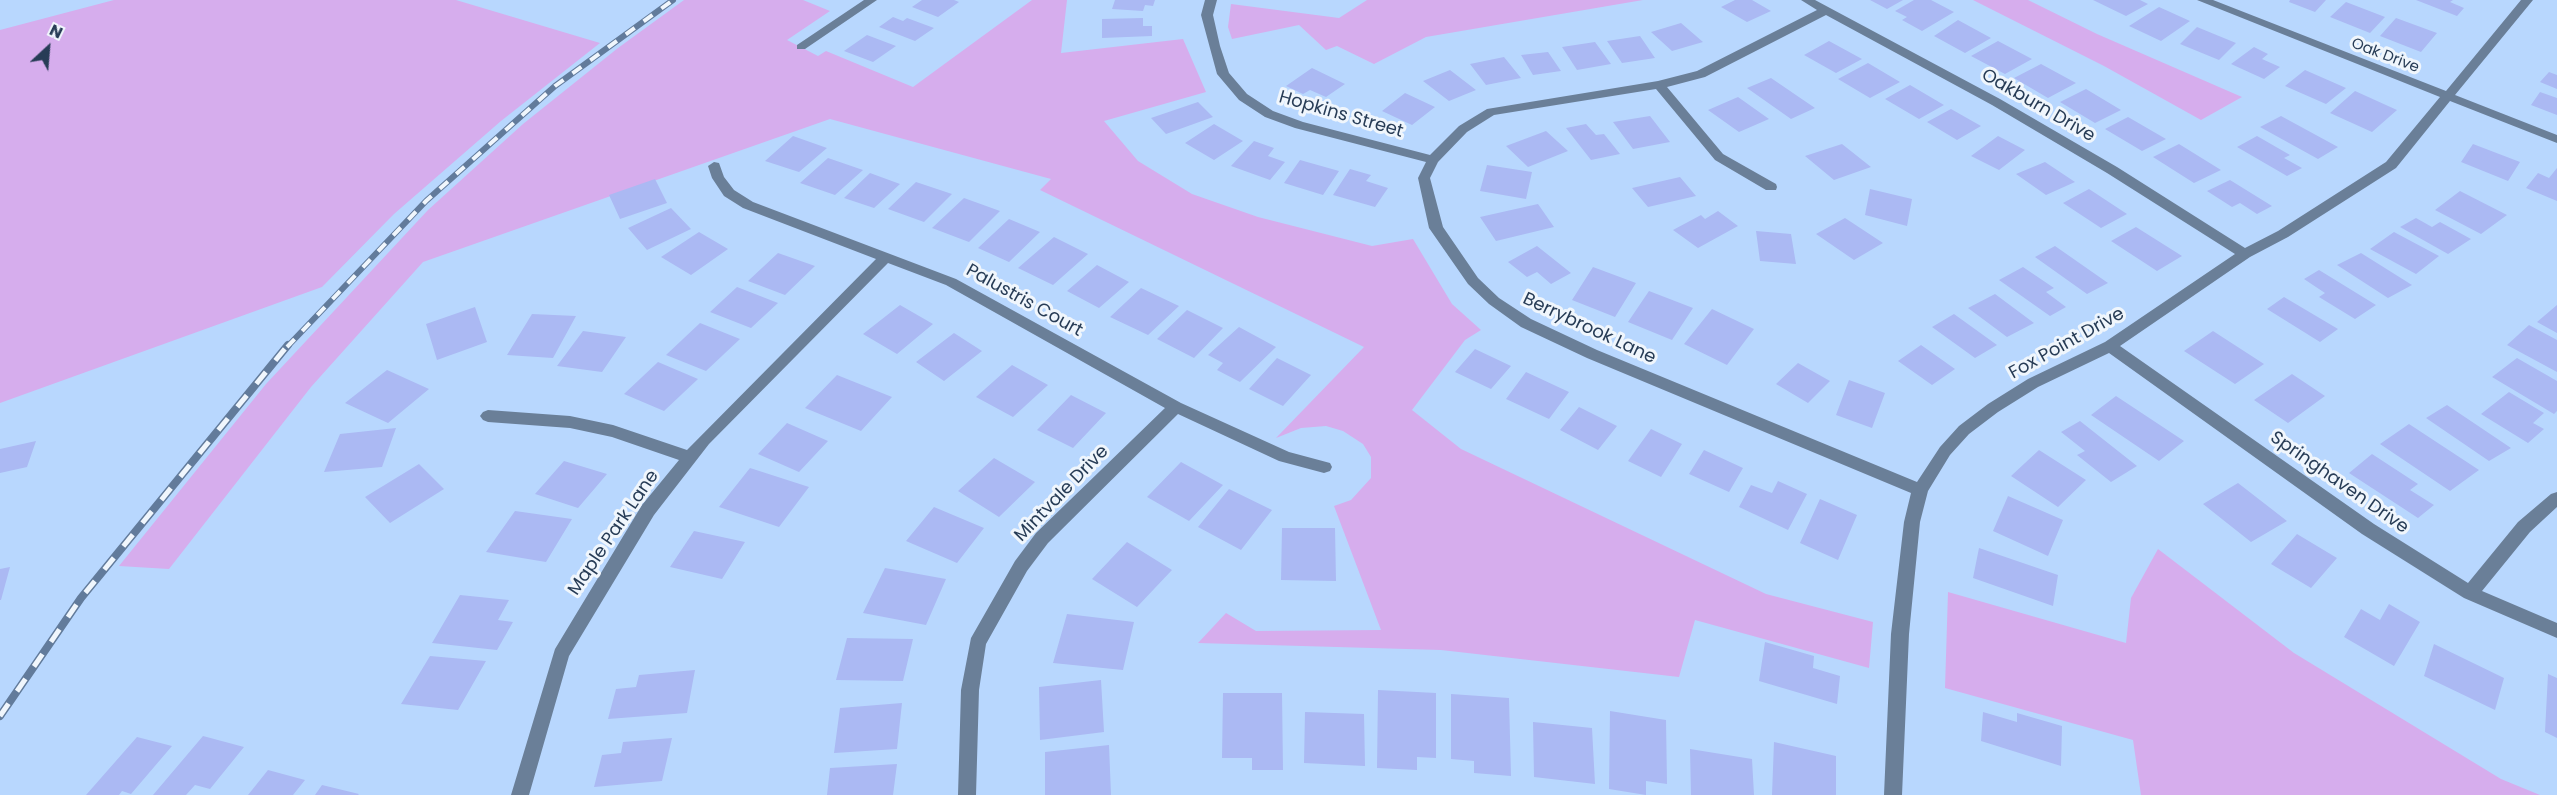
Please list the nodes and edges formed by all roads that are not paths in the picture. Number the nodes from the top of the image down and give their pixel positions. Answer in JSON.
{"nodes":[{"id":1,"x":871,"y":0,"type":"edge"},
{"id":2,"x":1211,"y":0,"type":"edge"},
{"id":3,"x":1807,"y":0,"type":"edge"},
{"id":4,"x":2203,"y":0,"type":"edge"},
{"id":5,"x":2527,"y":0,"type":"edge"},
{"id":6,"x":1826,"y":10,"type":"junction"},
{"id":7,"x":801,"y":48,"type":"dead end"},
{"id":8,"x":1659,"y":85,"type":"junction"},
{"id":9,"x":2450,"y":97,"type":"junction"},
{"id":10,"x":2557,"y":140,"type":"edge"},
{"id":11,"x":1433,"y":160,"type":"junction"},
{"id":12,"x":714,"y":166,"type":"dead end"},
{"id":13,"x":1771,"y":187,"type":"dead end"},
{"id":14,"x":2245,"y":254,"type":"junction"},
{"id":15,"x":886,"y":257,"type":"junction"},
{"id":16,"x":2110,"y":346,"type":"junction"},
{"id":17,"x":1176,"y":407,"type":"junction"},
{"id":18,"x":488,"y":416,"type":"dead end"},
{"id":19,"x":690,"y":457,"type":"junction"},
{"id":20,"x":1324,"y":467,"type":"dead end"},
{"id":21,"x":1920,"y":490,"type":"junction"},
{"id":22,"x":2557,"y":498,"type":"edge"},
{"id":23,"x":2470,"y":592,"type":"junction"},
{"id":24,"x":2557,"y":631,"type":"edge"},
{"id":25,"x":520,"y":795,"type":"edge"},
{"id":26,"x":967,"y":795,"type":"edge"},
{"id":27,"x":1893,"y":795,"type":"edge"}],
"edges":[{"from":1,"to":7,"type":"street"},
{"from":2,"to":11,"type":"street","name":"Hopkins Street"},
{"from":3,"to":6,"type":"street","name":"Oakburn Drive"},
{"from":4,"to":9,"type":"street","name":"Oak Drive"},
{"from":5,"to":9,"type":"street","name":"Fox Point Drive"},
{"from":6,"to":8,"type":"street"},
{"from":6,"to":14,"type":"street","name":"Oakburn Drive"},
{"from":8,"to":11,"type":"street"},
{"from":8,"to":13,"type":"street"},
{"from":9,"to":10,"type":"street","name":"Oak Drive"},
{"from":9,"to":14,"type":"street","name":"Fox Point Drive"},
{"from":11,"to":21,"type":"street","name":"Berrybrook Lane"},
{"from":12,"to":15,"type":"street","name":"Palustris Court"},
{"from":14,"to":16,"type":"street","name":"Fox Point Drive"},
{"from":15,"to":17,"type":"street","name":"Palustris Court"},
{"from":15,"to":19,"type":"street","name":"Maple Park Lane"},
{"from":16,"to":21,"type":"street","name":"Fox Point Drive"},
{"from":16,"to":23,"type":"street","name":"Springhaven Drive"},
{"from":17,"to":20,"type":"street","name":"Palustris Court"},
{"from":17,"to":26,"type":"street","name":"Mintvale Drive"},
{"from":18,"to":19,"type":"street"},
{"from":19,"to":25,"type":"street","name":"Maple Park Lane"},
{"from":21,"to":27,"type":"street","name":"Fox Point Drive"},
{"from":22,"to":23,"type":"street"},
{"from":23,"to":24,"type":"street","name":"Springhaven Drive"}]}
